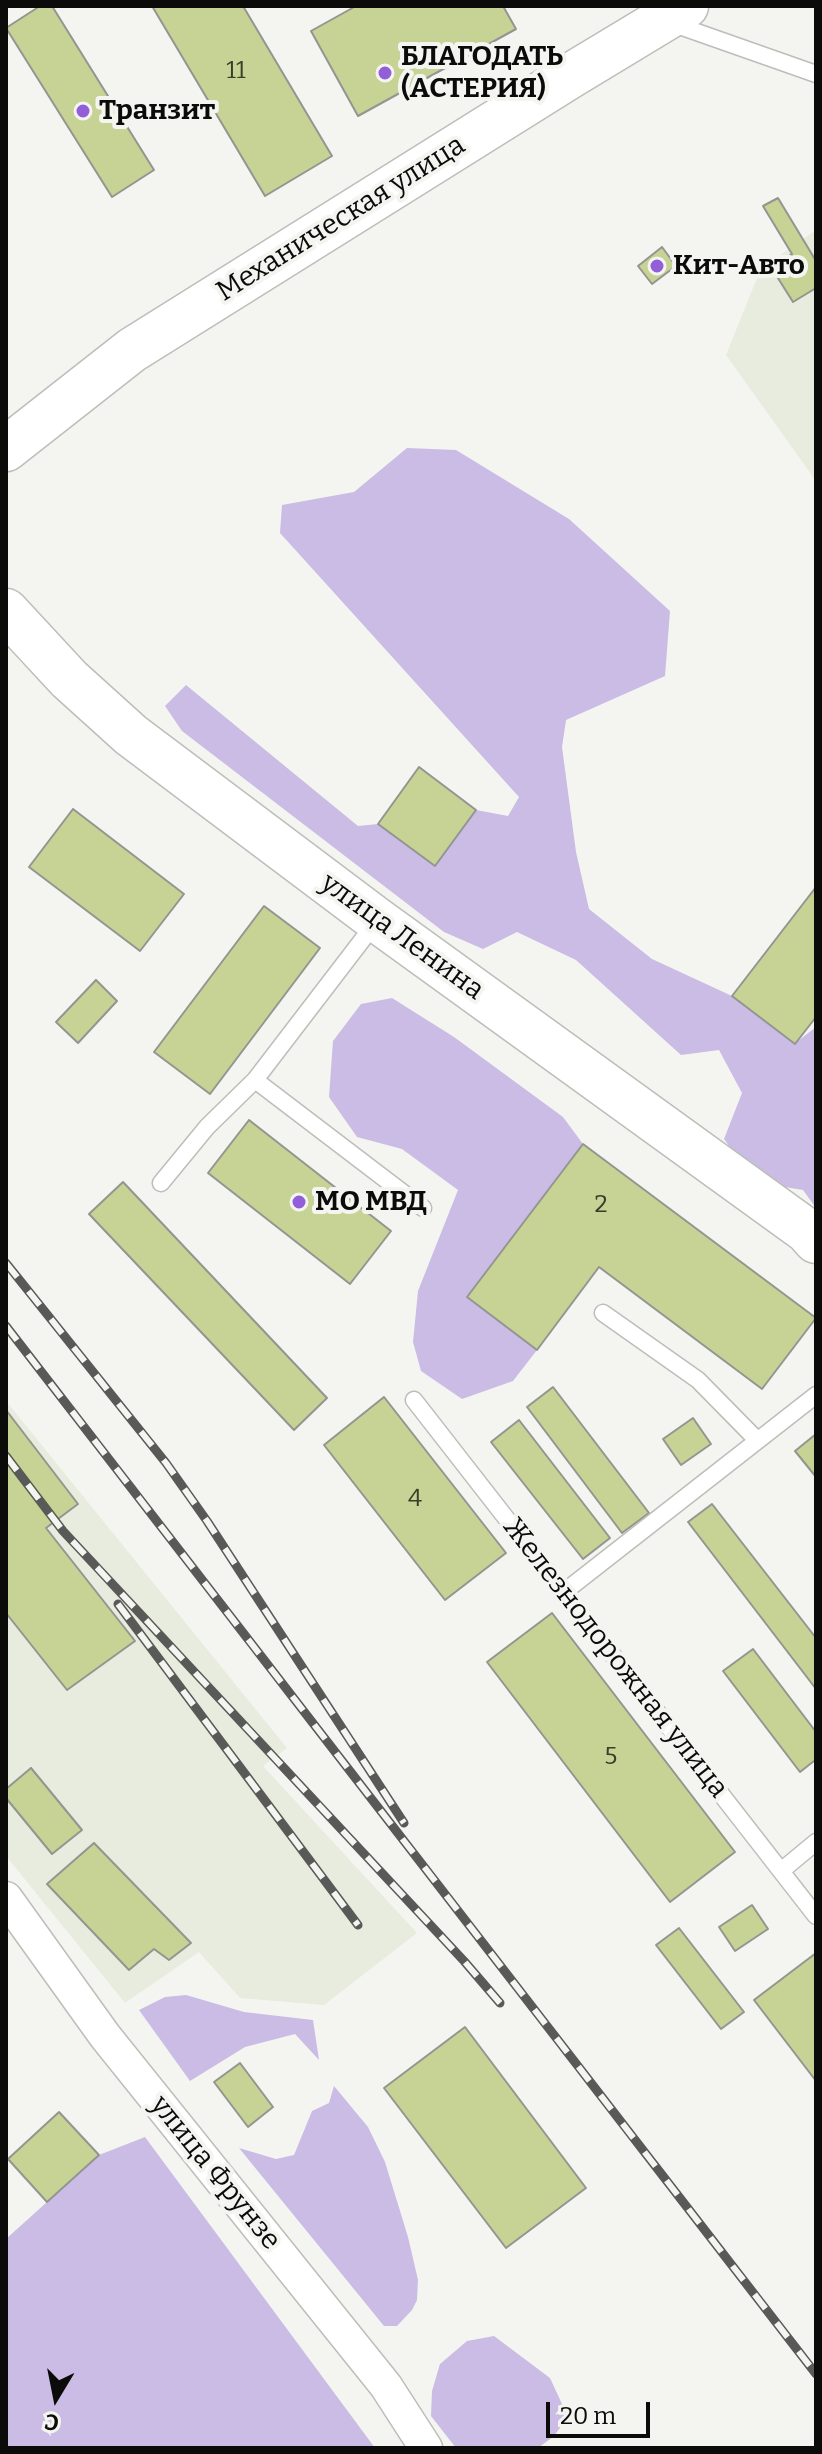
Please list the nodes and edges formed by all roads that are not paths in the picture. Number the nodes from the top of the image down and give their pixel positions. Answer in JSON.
{"nodes":[{"id":1,"x":674,"y":13,"type":"edge"},
{"id":2,"x":816,"y":74,"type":"edge"},
{"id":3,"x":6,"y":449,"type":"edge"},
{"id":4,"x":6,"y":611,"type":"edge"},
{"id":5,"x":377,"y":920,"type":"junction"},
{"id":6,"x":255,"y":1080,"type":"junction"},
{"id":7,"x":161,"y":1183,"type":"dead end"},
{"id":8,"x":423,"y":1208,"type":"dead end"},
{"id":9,"x":816,"y":1241,"type":"edge"},
{"id":10,"x":603,"y":1313,"type":"dead end"},
{"id":11,"x":816,"y":1395,"type":"edge"},
{"id":12,"x":414,"y":1400,"type":"dead end"},
{"id":13,"x":757,"y":1440,"type":"junction"},
{"id":14,"x":564,"y":1592,"type":"junction"},
{"id":15,"x":816,"y":1842,"type":"edge"},
{"id":16,"x":781,"y":1871,"type":"junction"},
{"id":17,"x":6,"y":1898,"type":"edge"},
{"id":18,"x":816,"y":1916,"type":"edge"},
{"id":19,"x":426,"y":2448,"type":"edge"}],
"edges":[{"from":1,"to":2,"type":"lane"},
{"from":1,"to":3,"type":"main road","name":"Механическая улица"},
{"from":4,"to":5,"type":"main road","name":"улица Ленина"},
{"from":5,"to":6,"type":"lane"},
{"from":5,"to":9,"type":"main road","name":"улица Ленина"},
{"from":6,"to":7,"type":"lane"},
{"from":6,"to":8,"type":"lane"},
{"from":10,"to":13,"type":"lane"},
{"from":11,"to":13,"type":"lane"},
{"from":12,"to":14,"type":"lane","name":"Железнодорожная улица"},
{"from":13,"to":14,"type":"lane"},
{"from":14,"to":16,"type":"lane","name":"Железнодорожная улица"},
{"from":15,"to":16,"type":"lane"},
{"from":16,"to":18,"type":"lane","name":"Железнодорожная улица"},
{"from":17,"to":19,"type":"street","name":"улица Фрунзе"}]}
